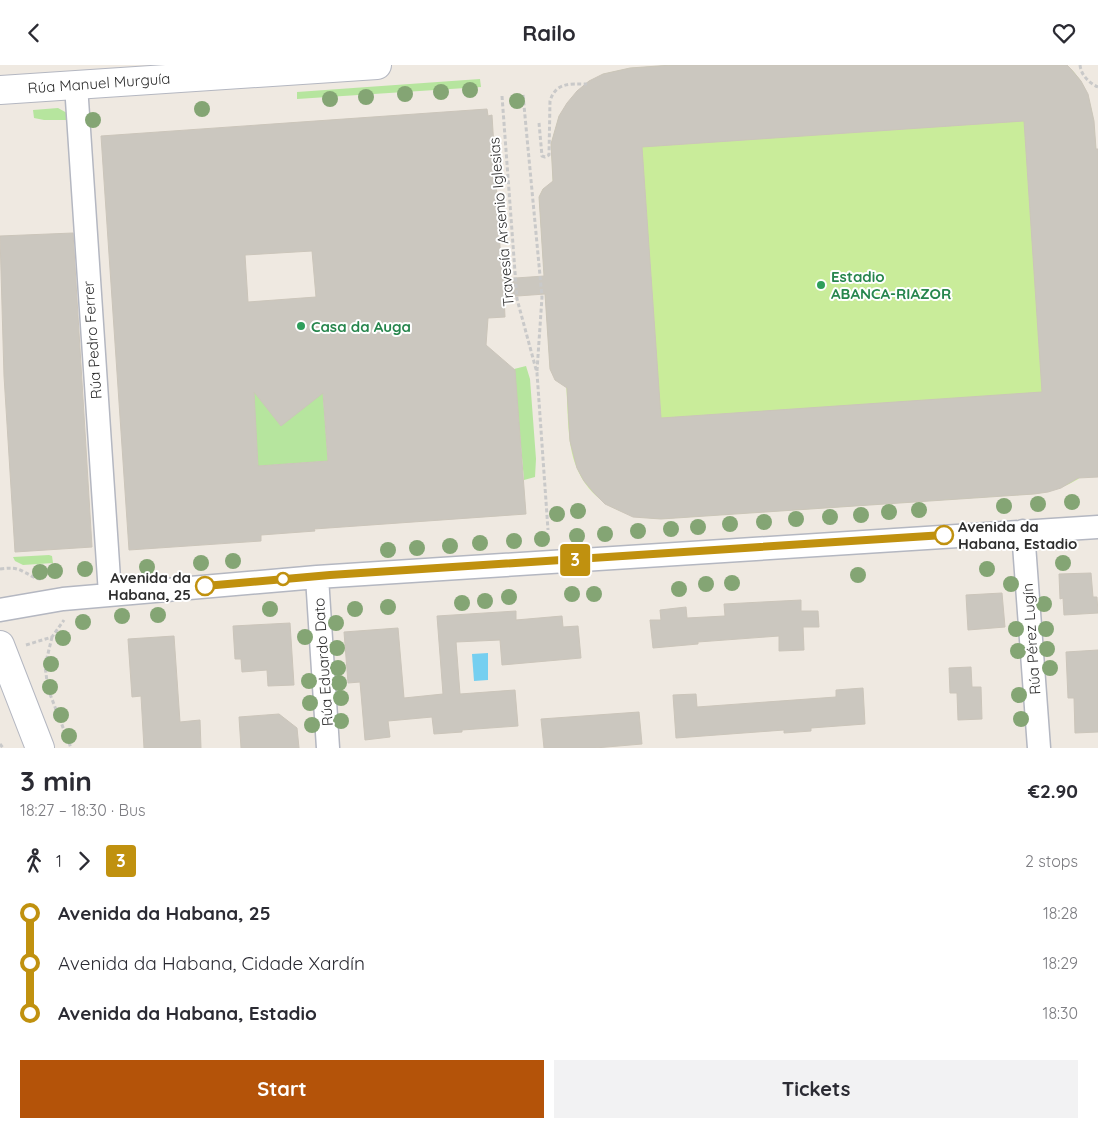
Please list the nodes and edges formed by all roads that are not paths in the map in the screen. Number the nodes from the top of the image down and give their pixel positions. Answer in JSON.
{"nodes":[{"id":1,"x":377,"y":65,"type":"edge"},
{"id":2,"x":282,"y":68,"type":"edge"},
{"id":3,"x":76,"y":85,"type":"junction"},
{"id":4,"x":0,"y":90,"type":"edge"},
{"id":5,"x":1098,"y":527,"type":"edge"},
{"id":6,"x":1023,"y":531,"type":"junction"},
{"id":7,"x":317,"y":577,"type":"junction"},
{"id":8,"x":110,"y":594,"type":"junction"},
{"id":9,"x":0,"y":610,"type":"edge"},
{"id":10,"x":0,"y":645,"type":"edge"},
{"id":11,"x":40,"y":748,"type":"edge"},
{"id":12,"x":328,"y":748,"type":"edge"},
{"id":13,"x":1039,"y":748,"type":"edge"}],
"edges":[{"from":1,"to":2,"type":"main road","name":"Rúa Manuel Murguía"},
{"from":2,"to":3,"type":"main road","name":"Rúa Manuel Murguía"},
{"from":3,"to":4,"type":"main road","name":"Rúa Manuel Murguía"},
{"from":3,"to":8,"type":"street","name":"Rúa Pedro Ferrer"},
{"from":5,"to":6,"type":"street"},
{"from":6,"to":7,"type":"street"},
{"from":6,"to":13,"type":"street","name":"Rúa Pérez Lugín"},
{"from":7,"to":8,"type":"street"},
{"from":7,"to":12,"type":"street","name":"Rúa Eduardo Dato"},
{"from":8,"to":9,"type":"street"},
{"from":10,"to":11,"type":"main road"}]}
